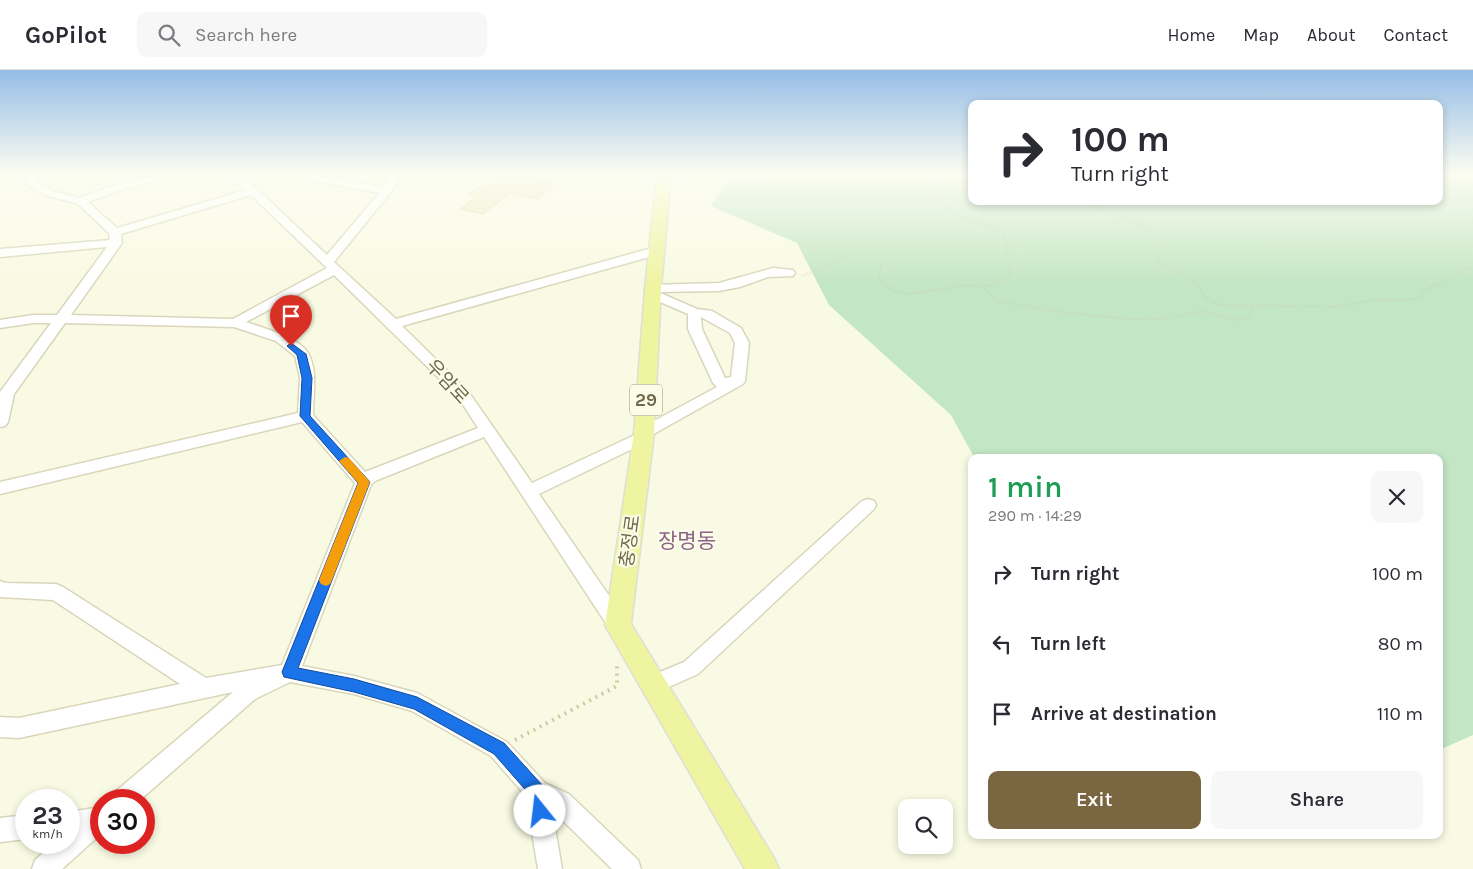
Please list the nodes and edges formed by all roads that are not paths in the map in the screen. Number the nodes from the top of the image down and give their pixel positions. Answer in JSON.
{"nodes":[{"id":1,"x":90,"y":211,"type":"edge"},
{"id":2,"x":194,"y":211,"type":"edge"},
{"id":3,"x":275,"y":211,"type":"edge"},
{"id":4,"x":371,"y":211,"type":"edge"},
{"id":5,"x":660,"y":211,"type":"edge"},
{"id":6,"x":115,"y":238,"type":"junction"},
{"id":7,"x":656,"y":250,"type":"junction"},
{"id":8,"x":0,"y":253,"type":"edge"},
{"id":9,"x":331,"y":265,"type":"junction"},
{"id":10,"x":789,"y":274,"type":"road end"},
{"id":11,"x":653,"y":291,"type":"junction"},
{"id":12,"x":694,"y":312,"type":"junction"},
{"id":13,"x":60,"y":319,"type":"junction"},
{"id":14,"x":236,"y":323,"type":"junction"},
{"id":15,"x":0,"y":324,"type":"edge"},
{"id":16,"x":393,"y":324,"type":"junction"},
{"id":17,"x":738,"y":381,"type":"junction"},
{"id":18,"x":4,"y":398,"type":"edge"},
{"id":19,"x":305,"y":416,"type":"junction"},
{"id":20,"x":0,"y":422,"type":"edge"},
{"id":21,"x":488,"y":430,"type":"junction"},
{"id":22,"x":643,"y":435,"type":"junction"},
{"id":23,"x":364,"y":482,"type":"junction"},
{"id":24,"x":0,"y":488,"type":"edge"},
{"id":25,"x":530,"y":491,"type":"junction"},
{"id":26,"x":868,"y":505,"type":"dead end"},
{"id":27,"x":0,"y":589,"type":"edge"},
{"id":28,"x":618,"y":625,"type":"junction"},
{"id":29,"x":289,"y":672,"type":"junction"},
{"id":30,"x":653,"y":685,"type":"junction"},
{"id":31,"x":204,"y":688,"type":"junction"},
{"id":32,"x":0,"y":727,"type":"edge"},
{"id":33,"x":136,"y":789,"type":"edge"},
{"id":34,"x":537,"y":791,"type":"junction"},
{"id":35,"x":15,"y":828,"type":"edge"},
{"id":36,"x":90,"y":829,"type":"edge"},
{"id":37,"x":0,"y":830,"type":"edge"},
{"id":38,"x":44,"y":869,"type":"edge"},
{"id":39,"x":550,"y":869,"type":"edge"},
{"id":40,"x":629,"y":869,"type":"edge"},
{"id":41,"x":761,"y":869,"type":"edge"}],
"edges":[{"from":1,"to":6,"type":"street"},
{"from":2,"to":6,"type":"street"},
{"from":3,"to":9,"type":"street","name":"우암로"},
{"from":4,"to":9,"type":"street"},
{"from":5,"to":7,"type":"main road","name":"충정로","number":"29"},
{"from":6,"to":8,"type":"street"},
{"from":6,"to":13,"type":"street"},
{"from":7,"to":11,"type":"main road","name":"충정로","number":"29"},
{"from":7,"to":16,"type":"street"},
{"from":9,"to":14,"type":"street"},
{"from":9,"to":16,"type":"street","name":"우암로"},
{"from":10,"to":11,"type":"street"},
{"from":11,"to":12,"type":"street"},
{"from":11,"to":22,"type":"main road","name":"충정로","number":"29"},
{"from":12,"to":17,"type":"street"},
{"from":12,"to":17,"type":"street"},
{"from":13,"to":14,"type":"street"},
{"from":13,"to":15,"type":"street"},
{"from":13,"to":18,"type":"street"},
{"from":14,"to":19,"type":"street"},
{"from":16,"to":21,"type":"street","name":"우암로"},
{"from":17,"to":22,"type":"street"},
{"from":18,"to":20,"type":"street"},
{"from":19,"to":23,"type":"street"},
{"from":19,"to":24,"type":"street"},
{"from":21,"to":23,"type":"street"},
{"from":21,"to":25,"type":"street","name":"우암로"},
{"from":22,"to":25,"type":"street"},
{"from":22,"to":28,"type":"main road","name":"충정로","number":"29"},
{"from":23,"to":29,"type":"street"},
{"from":25,"to":28,"type":"street","name":"우암로"},
{"from":26,"to":30,"type":"street"},
{"from":27,"to":31,"type":"street"},
{"from":28,"to":30,"type":"main road"},
{"from":29,"to":31,"type":"street"},
{"from":29,"to":33,"type":"street"},
{"from":29,"to":34,"type":"street"},
{"from":30,"to":41,"type":"main road"},
{"from":31,"to":32,"type":"street"},
{"from":34,"to":39,"type":"street"},
{"from":34,"to":40,"type":"street"},
{"from":35,"to":37,"type":"street"},
{"from":36,"to":38,"type":"street"}]}
